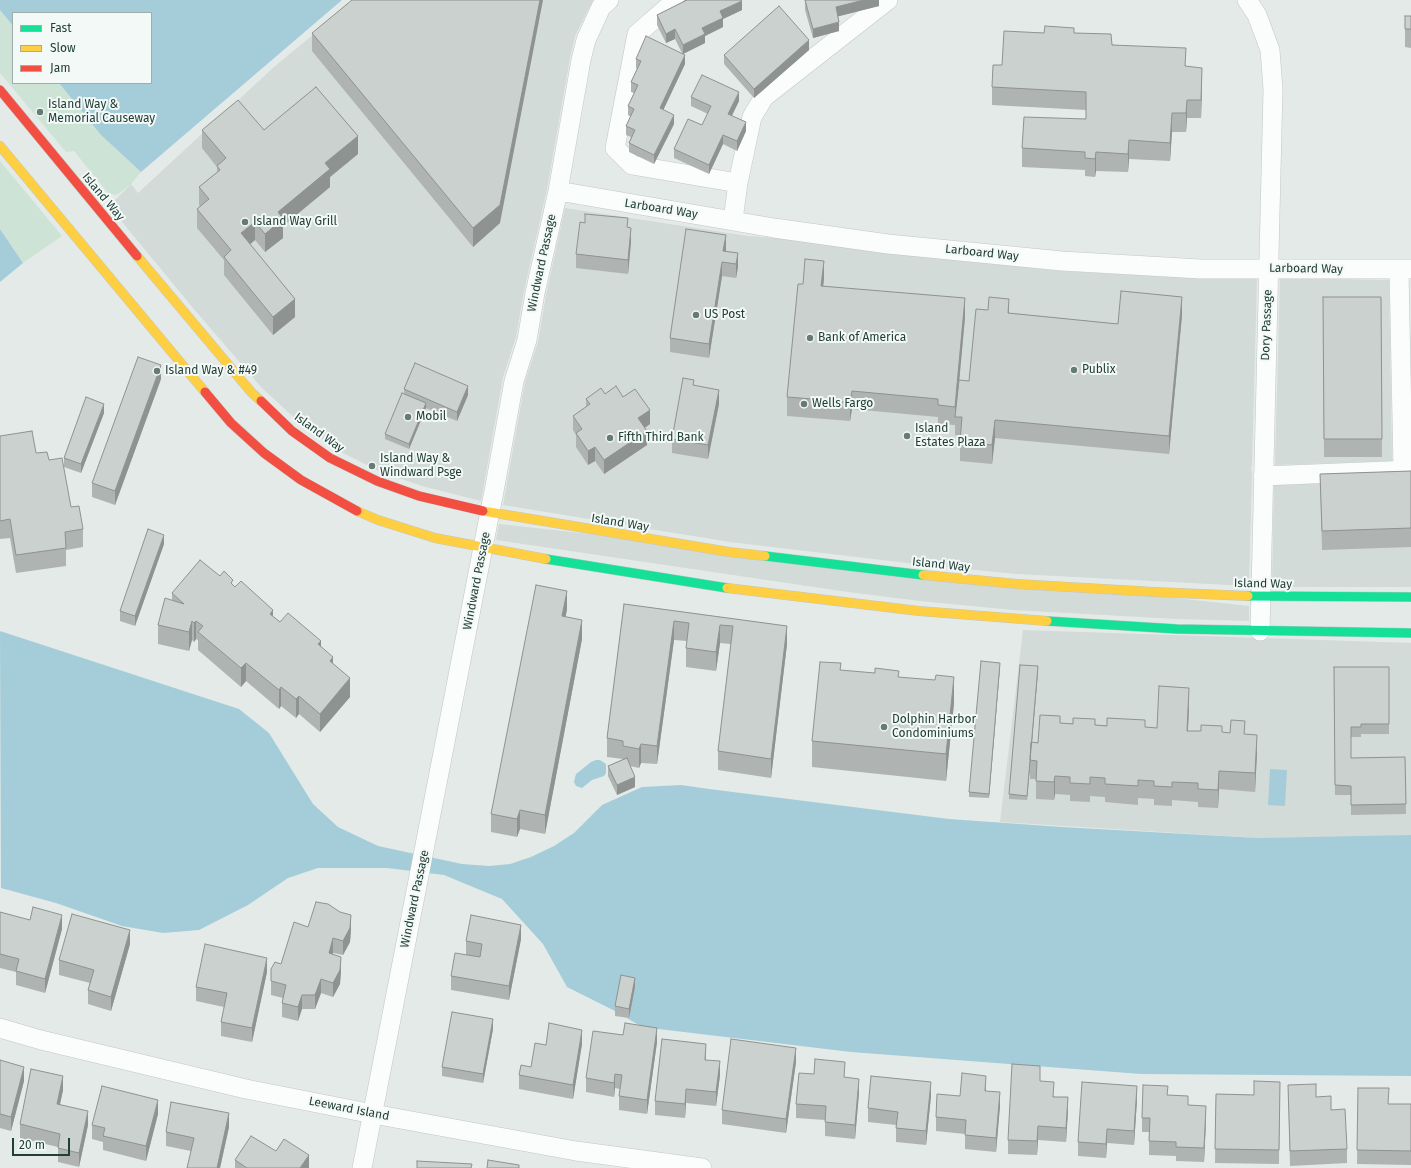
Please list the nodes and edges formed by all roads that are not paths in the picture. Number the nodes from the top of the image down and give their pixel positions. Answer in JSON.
{"nodes":[{"id":1,"x":609,"y":0,"type":"edge"},
{"id":2,"x":676,"y":0,"type":"edge"},
{"id":3,"x":888,"y":0,"type":"edge"},
{"id":4,"x":1247,"y":0,"type":"edge"},
{"id":5,"x":0,"y":90,"type":"edge"},
{"id":6,"x":0,"y":146,"type":"edge"},
{"id":7,"x":738,"y":183,"type":"junction"},
{"id":8,"x":558,"y":191,"type":"junction"},
{"id":9,"x":733,"y":220,"type":"junction"},
{"id":10,"x":1269,"y":268,"type":"junction"},
{"id":11,"x":1405,"y":269,"type":"edge"},
{"id":12,"x":1407,"y":394,"type":"edge"},
{"id":13,"x":1407,"y":470,"type":"edge"},
{"id":14,"x":1263,"y":476,"type":"junction"},
{"id":15,"x":490,"y":513,"type":"junction"},
{"id":16,"x":483,"y":548,"type":"junction"},
{"id":17,"x":1260,"y":596,"type":"junction"},
{"id":18,"x":1411,"y":597,"type":"edge"},
{"id":19,"x":1260,"y":631,"type":"junction"},
{"id":20,"x":1411,"y":633,"type":"edge"},
{"id":21,"x":0,"y":1028,"type":"edge"},
{"id":22,"x":372,"y":1114,"type":"junction"},
{"id":23,"x":362,"y":1168,"type":"edge"},
{"id":24,"x":702,"y":1168,"type":"edge"}],
"edges":[{"from":1,"to":8,"type":"street","name":"Windward Passage"},
{"from":2,"to":7,"type":"street"},
{"from":3,"to":7,"type":"street"},
{"from":4,"to":10,"type":"street","name":"Dory Passage"},
{"from":5,"to":15,"type":"street","name":"Island Way"},
{"from":6,"to":16,"type":"street"},
{"from":7,"to":9,"type":"street"},
{"from":8,"to":9,"type":"street","name":"Larboard Way"},
{"from":8,"to":15,"type":"street","name":"Windward Passage"},
{"from":9,"to":10,"type":"street","name":"Larboard Way"},
{"from":10,"to":11,"type":"street","name":"Larboard Way"},
{"from":10,"to":14,"type":"street","name":"Dory Passage"},
{"from":11,"to":12,"type":"street"},
{"from":12,"to":13,"type":"street"},
{"from":13,"to":14,"type":"street"},
{"from":14,"to":17,"type":"street","name":"Dory Passage"},
{"from":15,"to":16,"type":"street","name":"Windward Passage"},
{"from":15,"to":17,"type":"street","name":"Island Way"},
{"from":16,"to":19,"type":"street"},
{"from":16,"to":22,"type":"street","name":"Windward Passage"},
{"from":17,"to":18,"type":"street","name":"Island Way"},
{"from":17,"to":19,"type":"street","name":"Dory Passage"},
{"from":19,"to":20,"type":"street"},
{"from":21,"to":22,"type":"street","name":"Leeward Island"},
{"from":22,"to":23,"type":"street","name":"Windward Passage"},
{"from":22,"to":24,"type":"street","name":"Leeward Island"}]}
